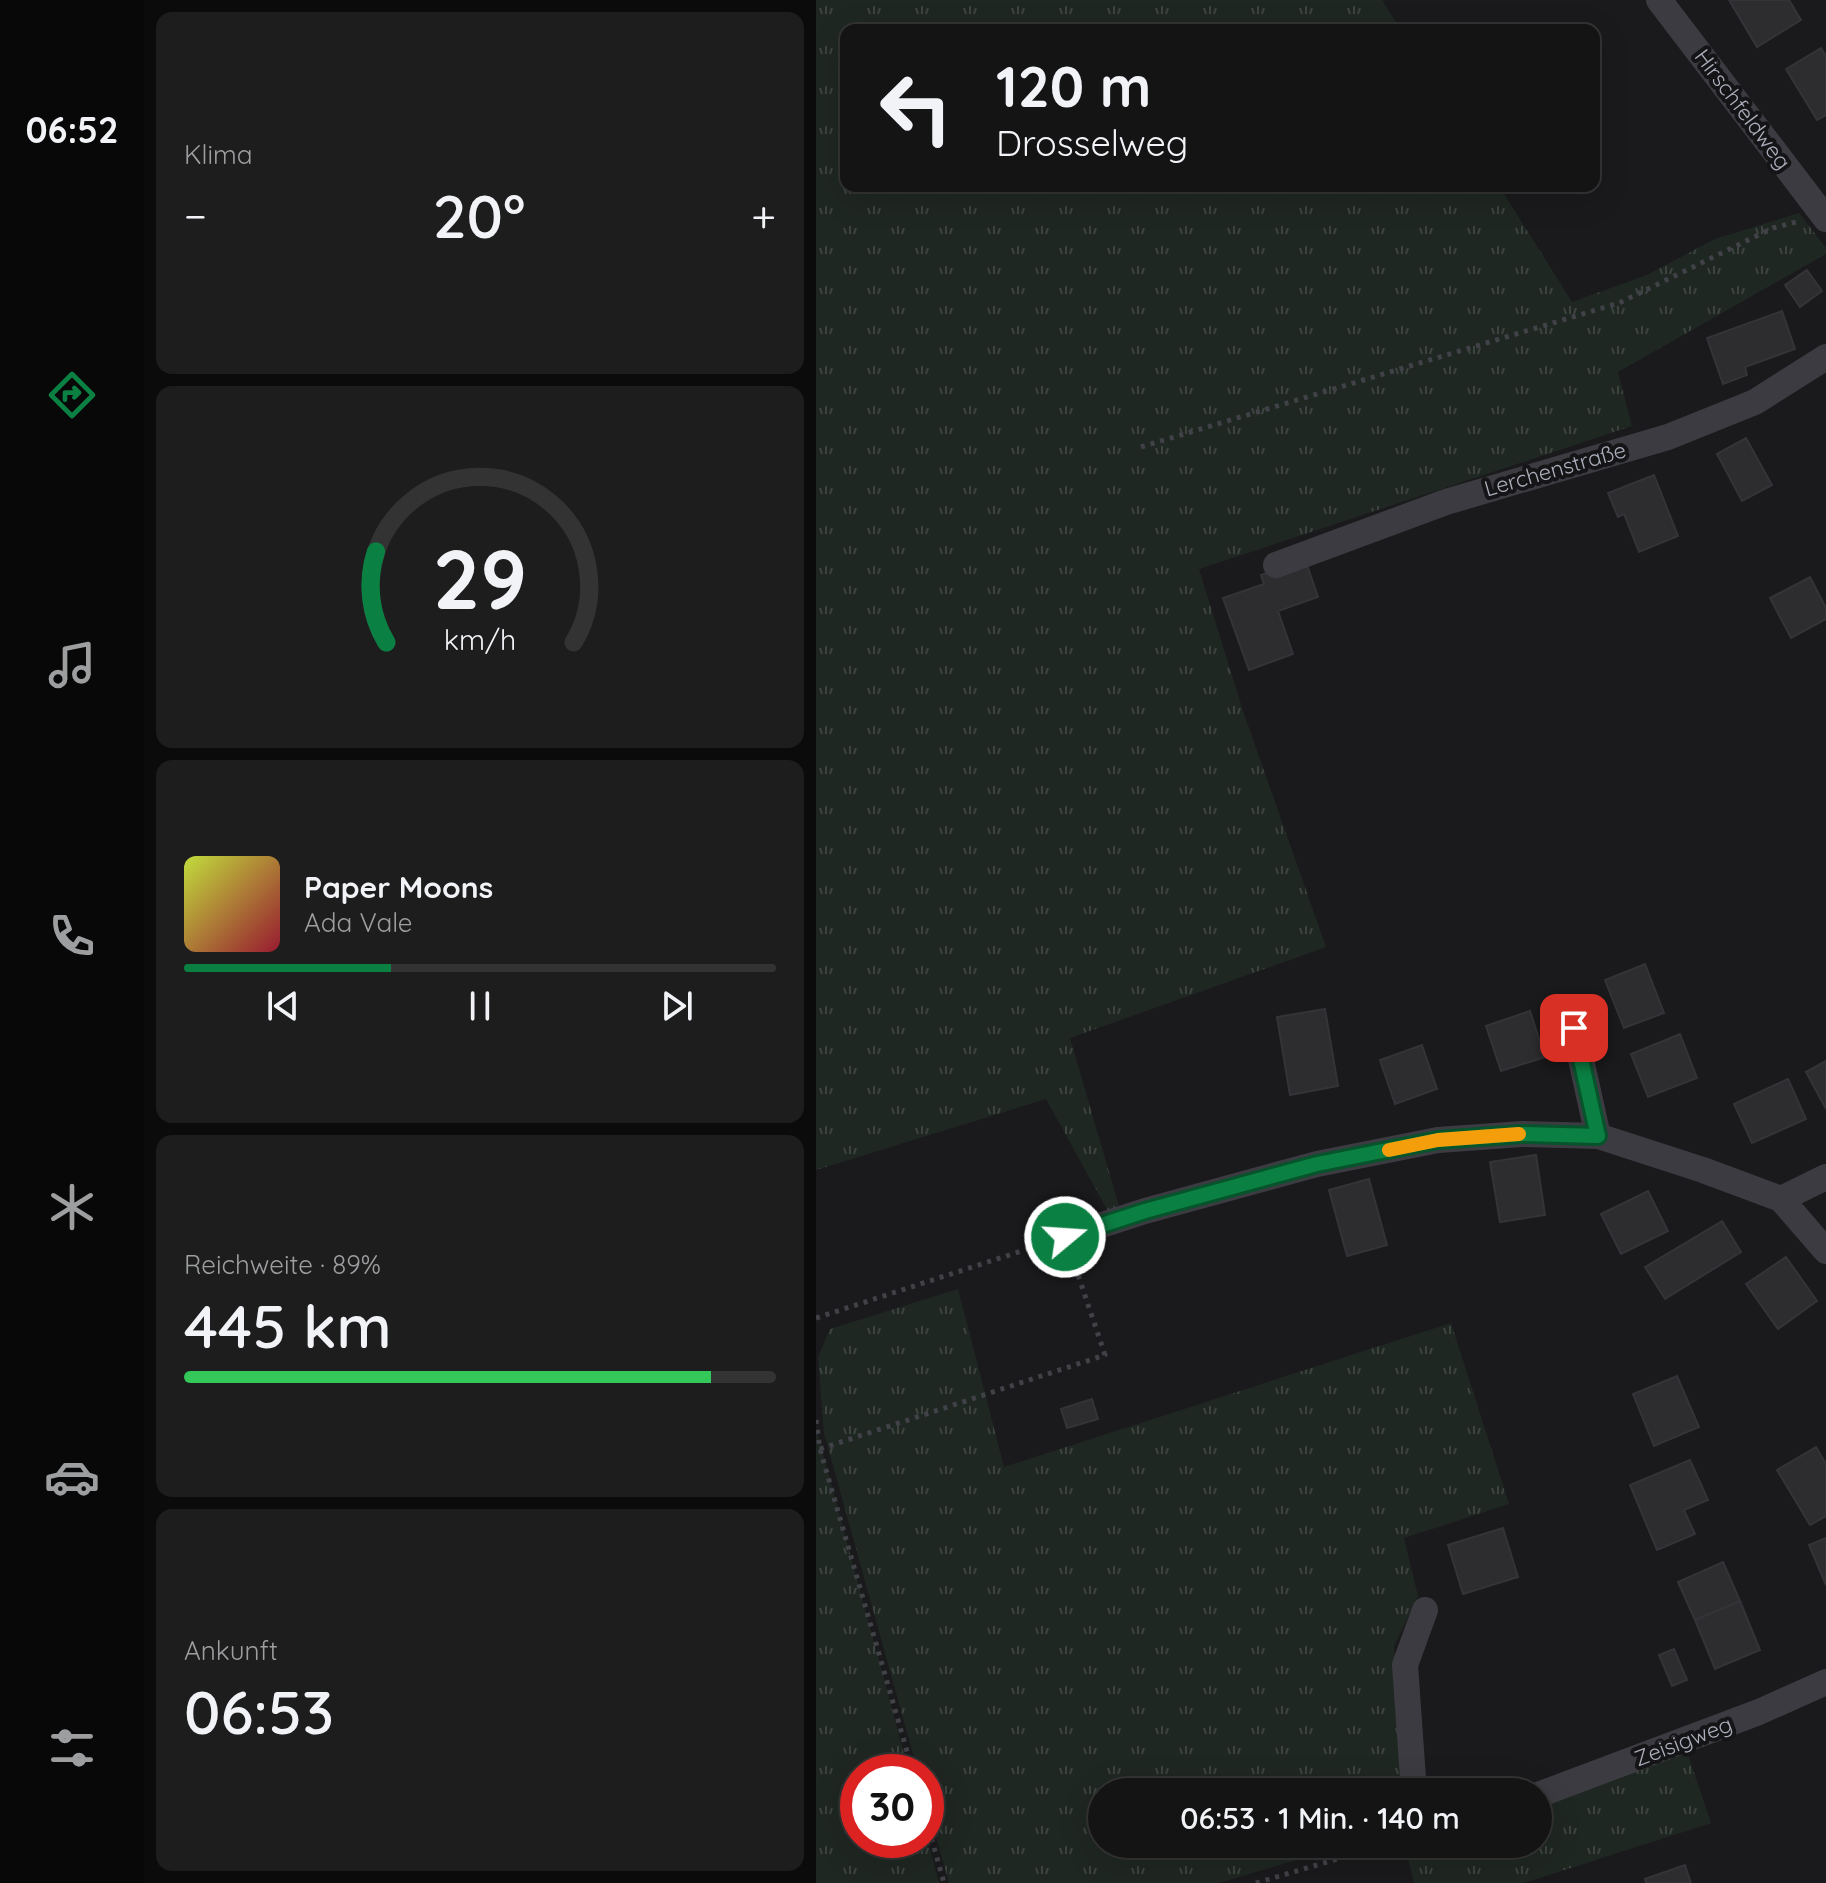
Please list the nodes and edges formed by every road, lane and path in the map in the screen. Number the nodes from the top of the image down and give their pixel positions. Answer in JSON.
{"nodes":[{"id":1,"x":1659,"y":0,"type":"edge"},
{"id":2,"x":1825,"y":217,"type":"edge"},
{"id":3,"x":1826,"y":357,"type":"edge"},
{"id":4,"x":1141,"y":447,"type":"dead end"},
{"id":5,"x":1276,"y":565,"type":"dead end"},
{"id":6,"x":1574,"y":1028,"type":"dead end"},
{"id":7,"x":1598,"y":1136,"type":"junction"},
{"id":8,"x":1826,"y":1177,"type":"edge"},
{"id":9,"x":1781,"y":1199,"type":"junction"},
{"id":10,"x":1065,"y":1237,"type":"junction"},
{"id":11,"x":1826,"y":1251,"type":"edge"},
{"id":12,"x":816,"y":1318,"type":"edge"},
{"id":13,"x":816,"y":1420,"type":"edge"},
{"id":14,"x":820,"y":1449,"type":"junction"},
{"id":15,"x":1425,"y":1610,"type":"dead end"},
{"id":16,"x":1826,"y":1682,"type":"edge"},
{"id":17,"x":908,"y":1754,"type":"edge"},
{"id":18,"x":1413,"y":1778,"type":"edge"},
{"id":19,"x":1552,"y":1790,"type":"edge"},
{"id":20,"x":937,"y":1858,"type":"edge"},
{"id":21,"x":1341,"y":1858,"type":"edge"},
{"id":22,"x":944,"y":1883,"type":"edge"},
{"id":23,"x":1256,"y":1883,"type":"edge"}],
"edges":[{"from":1,"to":2,"type":"street","name":"Hirschfeldweg"},
{"from":2,"to":4,"type":"path"},
{"from":3,"to":5,"type":"street","name":"Lerchenstraße"},
{"from":6,"to":7,"type":"street"},
{"from":7,"to":9,"type":"street"},
{"from":7,"to":10,"type":"street"},
{"from":8,"to":9,"type":"street"},
{"from":9,"to":11,"type":"street"},
{"from":10,"to":12,"type":"path"},
{"from":10,"to":14,"type":"path"},
{"from":13,"to":14,"type":"path"},
{"from":14,"to":17,"type":"path"},
{"from":15,"to":18,"type":"street"},
{"from":16,"to":19,"type":"street","name":"Zeisigweg"},
{"from":20,"to":22,"type":"path"},
{"from":21,"to":23,"type":"path"}]}
